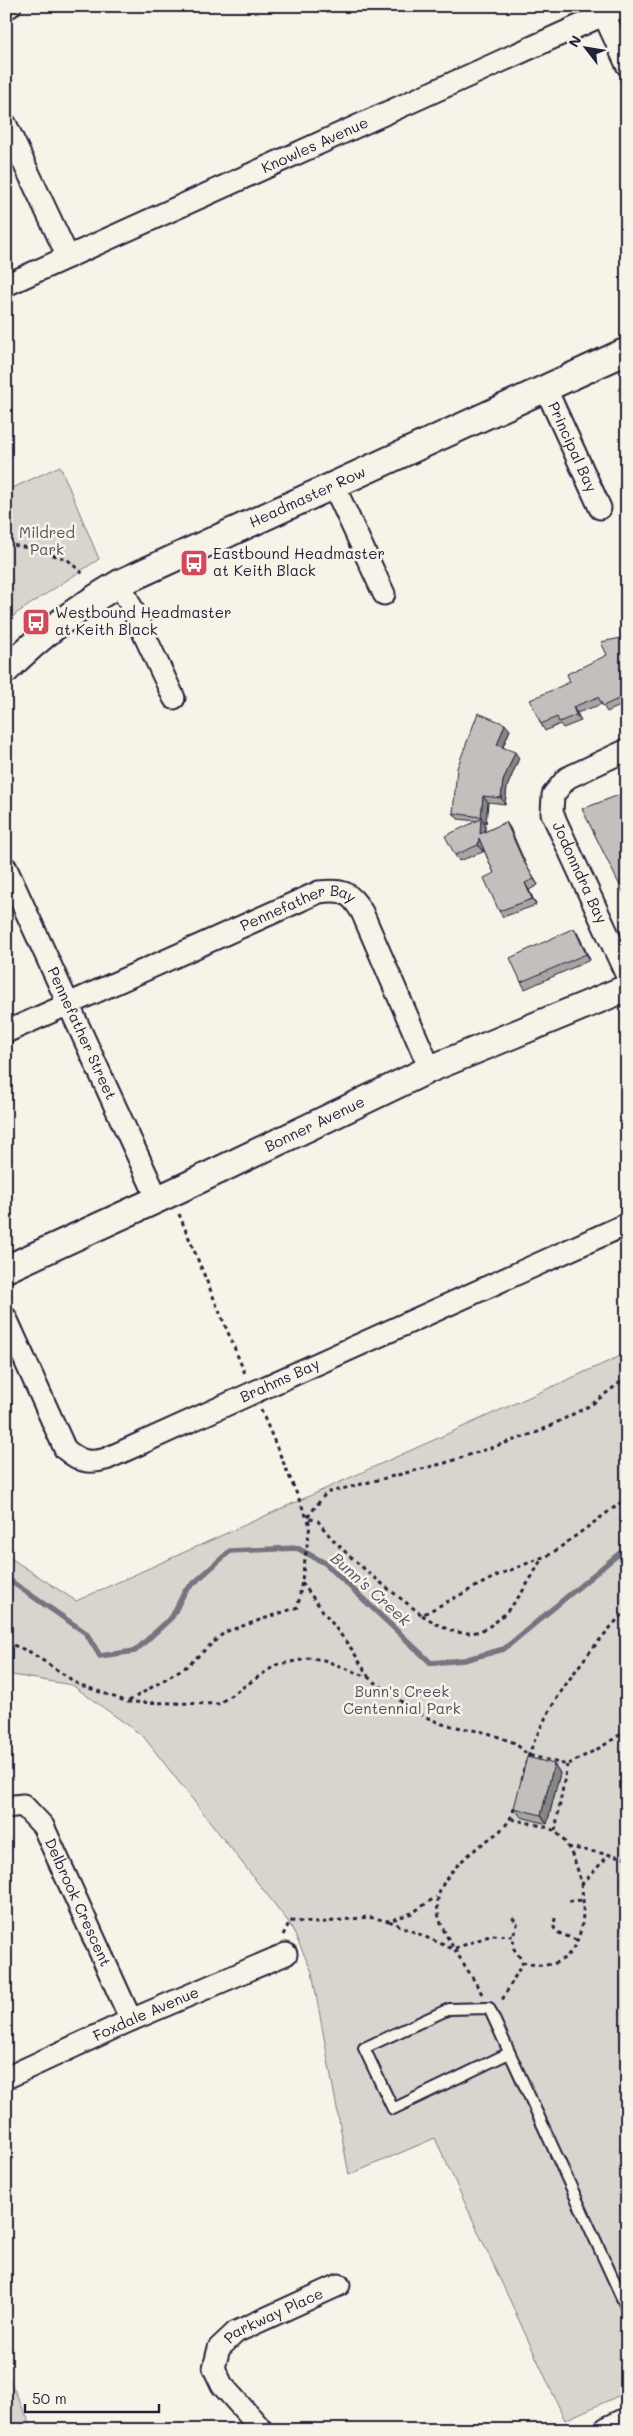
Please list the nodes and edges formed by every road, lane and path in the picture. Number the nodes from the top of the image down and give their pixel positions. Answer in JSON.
{"nodes":[{"id":1,"x":10,"y":6,"type":"edge"},
{"id":2,"x":624,"y":6,"type":"edge"},
{"id":3,"x":6,"y":8,"type":"edge"},
{"id":4,"x":604,"y":15,"type":"junction"},
{"id":5,"x":627,"y":66,"type":"edge"},
{"id":6,"x":6,"y":125,"type":"edge"},
{"id":7,"x":68,"y":257,"type":"junction"},
{"id":8,"x":6,"y":284,"type":"edge"},
{"id":9,"x":627,"y":351,"type":"edge"},
{"id":10,"x":545,"y":387,"type":"junction"},
{"id":11,"x":334,"y":486,"type":"junction"},
{"id":12,"x":600,"y":508,"type":"dead end"},
{"id":13,"x":6,"y":544,"type":"edge"},
{"id":14,"x":84,"y":575,"type":"dead end"},
{"id":15,"x":120,"y":583,"type":"junction"},
{"id":16,"x":384,"y":594,"type":"dead end"},
{"id":17,"x":6,"y":670,"type":"edge"},
{"id":18,"x":174,"y":698,"type":"dead end"},
{"id":19,"x":627,"y":750,"type":"edge"},
{"id":20,"x":6,"y":868,"type":"edge"},
{"id":21,"x":627,"y":976,"type":"edge"},
{"id":22,"x":627,"y":988,"type":"edge"},
{"id":23,"x":69,"y":1003,"type":"junction"},
{"id":24,"x":6,"y":1032,"type":"edge"},
{"id":25,"x":430,"y":1069,"type":"junction"},
{"id":26,"x":164,"y":1197,"type":"junction"},
{"id":27,"x":627,"y":1224,"type":"edge"},
{"id":28,"x":6,"y":1269,"type":"edge"},
{"id":29,"x":6,"y":1318,"type":"edge"},
{"id":30,"x":627,"y":1377,"type":"edge"},
{"id":31,"x":253,"y":1393,"type":"junction"},
{"id":32,"x":627,"y":1498,"type":"edge"},
{"id":33,"x":307,"y":1518,"type":"junction"},
{"id":34,"x":542,"y":1558,"type":"junction"},
{"id":35,"x":302,"y":1583,"type":"junction"},
{"id":36,"x":627,"y":1609,"type":"edge"},
{"id":37,"x":422,"y":1615,"type":"junction"},
{"id":38,"x":6,"y":1642,"type":"edge"},
{"id":39,"x":368,"y":1677,"type":"junction"},
{"id":40,"x":128,"y":1702,"type":"junction"},
{"id":41,"x":627,"y":1730,"type":"edge"},
{"id":42,"x":528,"y":1755,"type":"junction"},
{"id":43,"x":567,"y":1764,"type":"junction"},
{"id":44,"x":521,"y":1783,"type":"edge"},
{"id":45,"x":516,"y":1801,"type":"edge"},
{"id":46,"x":6,"y":1807,"type":"edge"},
{"id":47,"x":512,"y":1819,"type":"junction"},
{"id":48,"x":555,"y":1830,"type":"junction"},
{"id":49,"x":568,"y":1847,"type":"junction"},
{"id":50,"x":610,"y":1854,"type":"junction"},
{"id":51,"x":627,"y":1858,"type":"edge"},
{"id":52,"x":581,"y":1885,"type":"junction"},
{"id":53,"x":437,"y":1897,"type":"junction"},
{"id":54,"x":569,"y":1900,"type":"dead end"},
{"id":55,"x":583,"y":1900,"type":"junction"},
{"id":56,"x":512,"y":1918,"type":"dead end"},
{"id":57,"x":555,"y":1918,"type":"dead end"},
{"id":58,"x":388,"y":1921,"type":"junction"},
{"id":59,"x":513,"y":1936,"type":"junction"},
{"id":60,"x":576,"y":1940,"type":"junction"},
{"id":61,"x":453,"y":1948,"type":"junction"},
{"id":62,"x":277,"y":1958,"type":"joint"},
{"id":63,"x":523,"y":1962,"type":"junction"},
{"id":64,"x":489,"y":2008,"type":"junction"},
{"id":65,"x":131,"y":2020,"type":"junction"},
{"id":66,"x":509,"y":2053,"type":"junction"},
{"id":67,"x":6,"y":2078,"type":"edge"},
{"id":68,"x":340,"y":2285,"type":"dead end"},
{"id":69,"x":627,"y":2310,"type":"edge"},
{"id":70,"x":627,"y":2421,"type":"edge"},
{"id":71,"x":262,"y":2430,"type":"edge"},
{"id":72,"x":608,"y":2430,"type":"edge"}],
"edges":[{"from":1,"to":3,"type":"street"},
{"from":2,"to":4,"type":"street","name":"Knowles Avenue"},
{"from":4,"to":5,"type":"street"},
{"from":4,"to":7,"type":"street","name":"Knowles Avenue"},
{"from":6,"to":7,"type":"street"},
{"from":7,"to":8,"type":"street","name":"Knowles Avenue"},
{"from":9,"to":10,"type":"street","name":"Headmaster Row"},
{"from":10,"to":11,"type":"street","name":"Headmaster Row"},
{"from":10,"to":12,"type":"street","name":"Principal Bay"},
{"from":11,"to":15,"type":"street","name":"Headmaster Row"},
{"from":11,"to":16,"type":"street"},
{"from":13,"to":14,"type":"path"},
{"from":15,"to":17,"type":"street","name":"Headmaster Row"},
{"from":15,"to":18,"type":"street"},
{"from":19,"to":21,"type":"street","name":"Jodonndra Bay"},
{"from":20,"to":23,"type":"street","name":"Pennefather Street"},
{"from":22,"to":25,"type":"street","name":"Bonner Avenue"},
{"from":23,"to":24,"type":"street","name":"Pennefather Bay"},
{"from":23,"to":25,"type":"street","name":"Pennefather Bay"},
{"from":23,"to":26,"type":"street","name":"Pennefather Street"},
{"from":25,"to":26,"type":"street","name":"Bonner Avenue"},
{"from":26,"to":28,"type":"street","name":"Bonner Avenue"},
{"from":26,"to":31,"type":"path"},
{"from":27,"to":31,"type":"street","name":"Brahms Bay"},
{"from":29,"to":31,"type":"street","name":"Brahms Bay"},
{"from":30,"to":33,"type":"path"},
{"from":31,"to":33,"type":"path"},
{"from":32,"to":34,"type":"path"},
{"from":33,"to":35,"type":"path"},
{"from":33,"to":37,"type":"path"},
{"from":34,"to":37,"type":"path"},
{"from":34,"to":37,"type":"path"},
{"from":35,"to":39,"type":"path"},
{"from":35,"to":40,"type":"path"},
{"from":36,"to":42,"type":"path"},
{"from":38,"to":40,"type":"path"},
{"from":39,"to":40,"type":"path"},
{"from":39,"to":42,"type":"path"},
{"from":41,"to":43,"type":"path"},
{"from":42,"to":43,"type":"path"},
{"from":42,"to":44,"type":"path"},
{"from":43,"to":48,"type":"path"},
{"from":45,"to":47,"type":"path"},
{"from":46,"to":65,"type":"street","name":"Delbrook Crescent"},
{"from":47,"to":48,"type":"path"},
{"from":47,"to":53,"type":"path"},
{"from":48,"to":49,"type":"path"},
{"from":49,"to":50,"type":"path"},
{"from":49,"to":52,"type":"path"},
{"from":50,"to":51,"type":"path"},
{"from":50,"to":52,"type":"path"},
{"from":52,"to":55,"type":"path"},
{"from":53,"to":58,"type":"path"},
{"from":53,"to":61,"type":"path"},
{"from":54,"to":55,"type":"path"},
{"from":55,"to":60,"type":"path"},
{"from":56,"to":59,"type":"path"},
{"from":57,"to":60,"type":"path"},
{"from":58,"to":61,"type":"path"},
{"from":58,"to":62,"type":"path"},
{"from":59,"to":61,"type":"path"},
{"from":59,"to":63,"type":"path"},
{"from":60,"to":63,"type":"path"},
{"from":61,"to":64,"type":"path"},
{"from":62,"to":65,"type":"street","name":"Foxdale Avenue"},
{"from":63,"to":64,"type":"path"},
{"from":64,"to":66,"type":"lane"},
{"from":64,"to":66,"type":"lane"},
{"from":65,"to":67,"type":"street","name":"Foxdale Avenue"},
{"from":66,"to":69,"type":"lane"},
{"from":68,"to":71,"type":"street","name":"Parkway Place"},
{"from":70,"to":72,"type":"street"}]}
